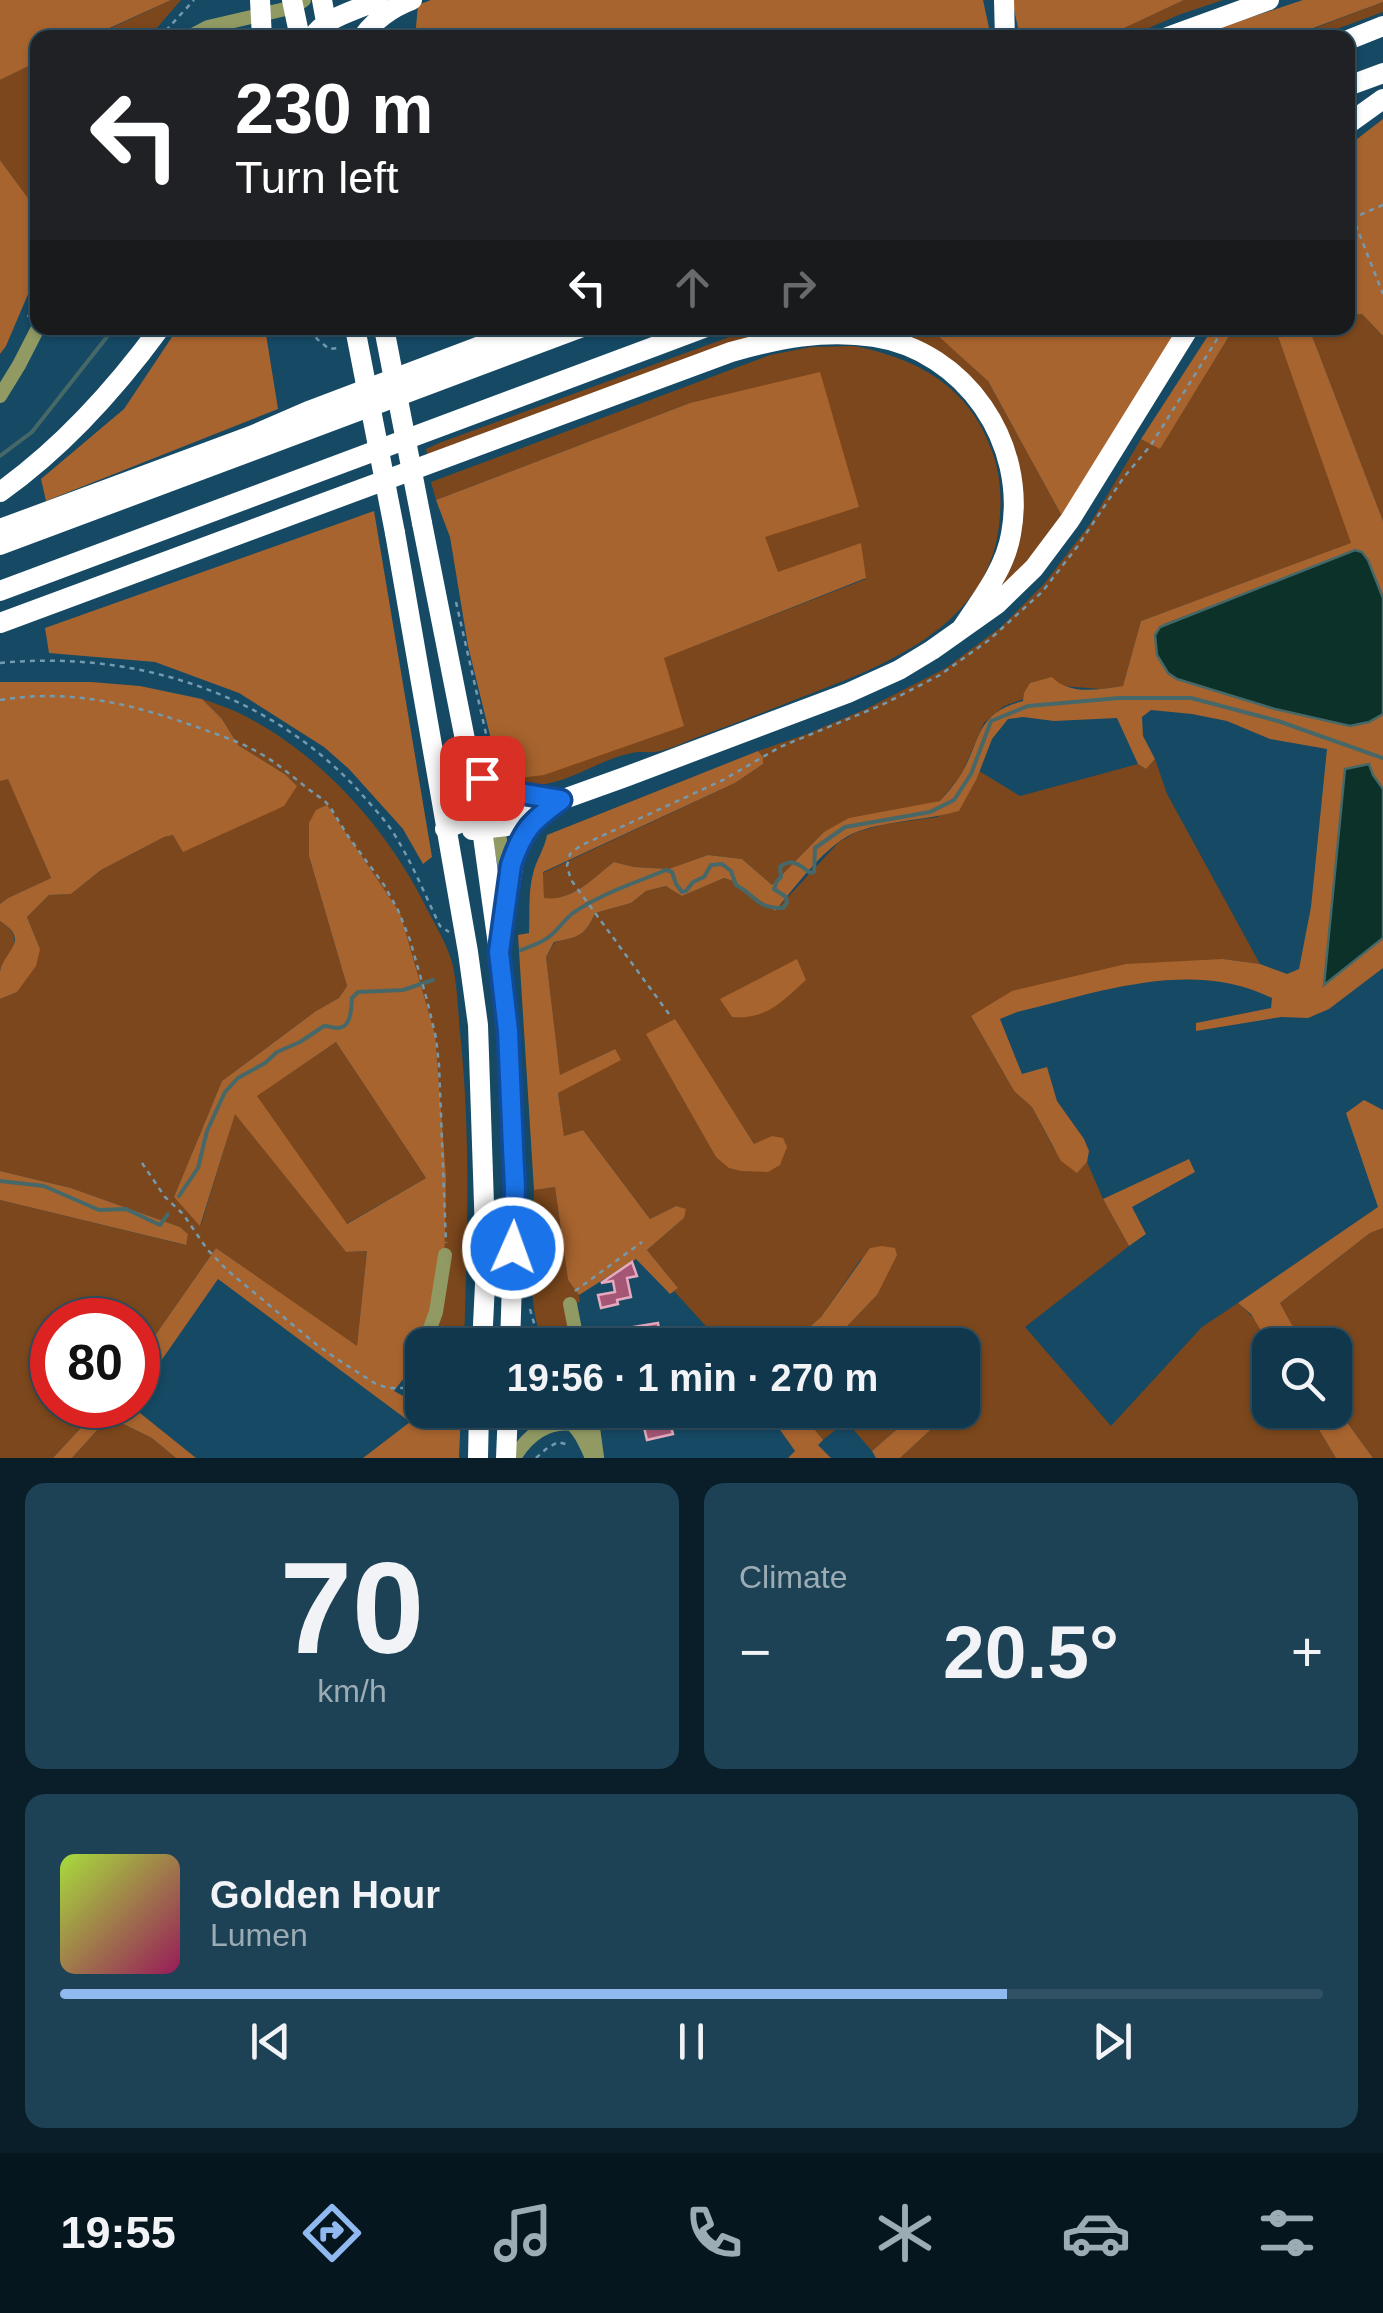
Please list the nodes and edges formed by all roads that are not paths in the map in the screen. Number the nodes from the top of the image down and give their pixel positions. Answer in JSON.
{"nodes":[{"id":1,"x":322,"y":0,"type":"edge"},
{"id":2,"x":378,"y":0,"type":"edge"},
{"id":3,"x":412,"y":0,"type":"edge"},
{"id":4,"x":1004,"y":0,"type":"edge"},
{"id":5,"x":1268,"y":0,"type":"edge"},
{"id":6,"x":296,"y":2,"type":"edge"},
{"id":7,"x":262,"y":7,"type":"edge"},
{"id":8,"x":1383,"y":26,"type":"edge"},
{"id":9,"x":202,"y":30,"type":"edge"},
{"id":10,"x":299,"y":30,"type":"edge"},
{"id":11,"x":322,"y":30,"type":"edge"},
{"id":12,"x":326,"y":30,"type":"edge"},
{"id":13,"x":367,"y":30,"type":"edge"},
{"id":14,"x":1005,"y":30,"type":"edge"},
{"id":15,"x":1187,"y":30,"type":"edge"},
{"id":16,"x":1355,"y":37,"type":"edge"},
{"id":17,"x":1383,"y":73,"type":"edge"},
{"id":18,"x":1355,"y":83,"type":"edge"},
{"id":19,"x":1383,"y":99,"type":"edge"},
{"id":20,"x":1355,"y":119,"type":"edge"},
{"id":21,"x":35,"y":335,"type":"edge"},
{"id":22,"x":155,"y":335,"type":"edge"},
{"id":23,"x":357,"y":335,"type":"edge"},
{"id":24,"x":385,"y":335,"type":"edge"},
{"id":25,"x":509,"y":335,"type":"edge"},
{"id":26,"x":561,"y":335,"type":"edge"},
{"id":27,"x":685,"y":335,"type":"edge"},
{"id":28,"x":819,"y":335,"type":"edge"},
{"id":29,"x":840,"y":335,"type":"edge"},
{"id":30,"x":1186,"y":335,"type":"edge"},
{"id":31,"x":0,"y":396,"type":"edge"},
{"id":32,"x":0,"y":492,"type":"edge"},
{"id":33,"x":0,"y":528,"type":"edge"},
{"id":34,"x":0,"y":545,"type":"edge"},
{"id":35,"x":0,"y":591,"type":"edge"},
{"id":36,"x":0,"y":624,"type":"edge"},
{"id":37,"x":962,"y":628,"type":"junction"},
{"id":38,"x":470,"y":767,"type":"junction"},
{"id":39,"x":561,"y":800,"type":"junction"},
{"id":40,"x":533,"y":820,"type":"junction"},
{"id":41,"x":488,"y":821,"type":"junction"},
{"id":42,"x":445,"y":830,"type":"junction"},
{"id":43,"x":509,"y":886,"type":"junction"},
{"id":44,"x":499,"y":952,"type":"junction"},
{"id":45,"x":445,"y":1255,"type":"road end"},
{"id":46,"x":570,"y":1304,"type":"road end"},
{"id":47,"x":430,"y":1328,"type":"edge"},
{"id":48,"x":483,"y":1328,"type":"edge"},
{"id":49,"x":511,"y":1328,"type":"edge"},
{"id":50,"x":575,"y":1328,"type":"edge"},
{"id":51,"x":479,"y":1428,"type":"edge"},
{"id":52,"x":507,"y":1428,"type":"edge"},
{"id":53,"x":542,"y":1428,"type":"edge"},
{"id":54,"x":577,"y":1428,"type":"edge"},
{"id":55,"x":593,"y":1428,"type":"edge"},
{"id":56,"x":590,"y":1456,"type":"edge"},
{"id":57,"x":478,"y":1458,"type":"edge"},
{"id":58,"x":506,"y":1458,"type":"edge"},
{"id":59,"x":514,"y":1458,"type":"edge"}],
"edges":[{"from":1,"to":11,"type":"highway"},
{"from":2,"to":12,"type":"highway"},
{"from":3,"to":13,"type":"highway"},
{"from":4,"to":14,"type":"highway"},
{"from":5,"to":15,"type":"highway"},
{"from":6,"to":7,"type":"street"},
{"from":6,"to":10,"type":"highway"},
{"from":7,"to":9,"type":"street"},
{"from":8,"to":16,"type":"highway"},
{"from":17,"to":18,"type":"highway"},
{"from":19,"to":20,"type":"highway"},
{"from":21,"to":31,"type":"street"},
{"from":22,"to":32,"type":"highway"},
{"from":23,"to":42,"type":"highway","bridge":true},
{"from":24,"to":38,"type":"highway","bridge":true},
{"from":25,"to":33,"type":"highway"},
{"from":26,"to":34,"type":"highway"},
{"from":27,"to":35,"type":"highway"},
{"from":28,"to":36,"type":"highway"},
{"from":29,"to":37,"type":"highway"},
{"from":30,"to":37,"type":"highway"},
{"from":37,"to":39,"type":"highway"},
{"from":38,"to":39,"type":"highway"},
{"from":38,"to":41,"type":"highway"},
{"from":39,"to":40,"type":"highway"},
{"from":39,"to":41,"type":"highway"},
{"from":40,"to":41,"type":"highway"},
{"from":40,"to":43,"type":"highway"},
{"from":41,"to":42,"type":"highway"},
{"from":41,"to":43,"type":"street"},
{"from":41,"to":44,"type":"highway"},
{"from":42,"to":48,"type":"highway"},
{"from":43,"to":44,"type":"highway"},
{"from":44,"to":49,"type":"highway"},
{"from":45,"to":47,"type":"street"},
{"from":46,"to":50,"type":"street"},
{"from":51,"to":57,"type":"highway"},
{"from":52,"to":58,"type":"highway"},
{"from":53,"to":59,"type":"street"},
{"from":54,"to":56,"type":"street"},
{"from":55,"to":56,"type":"street"}]}
